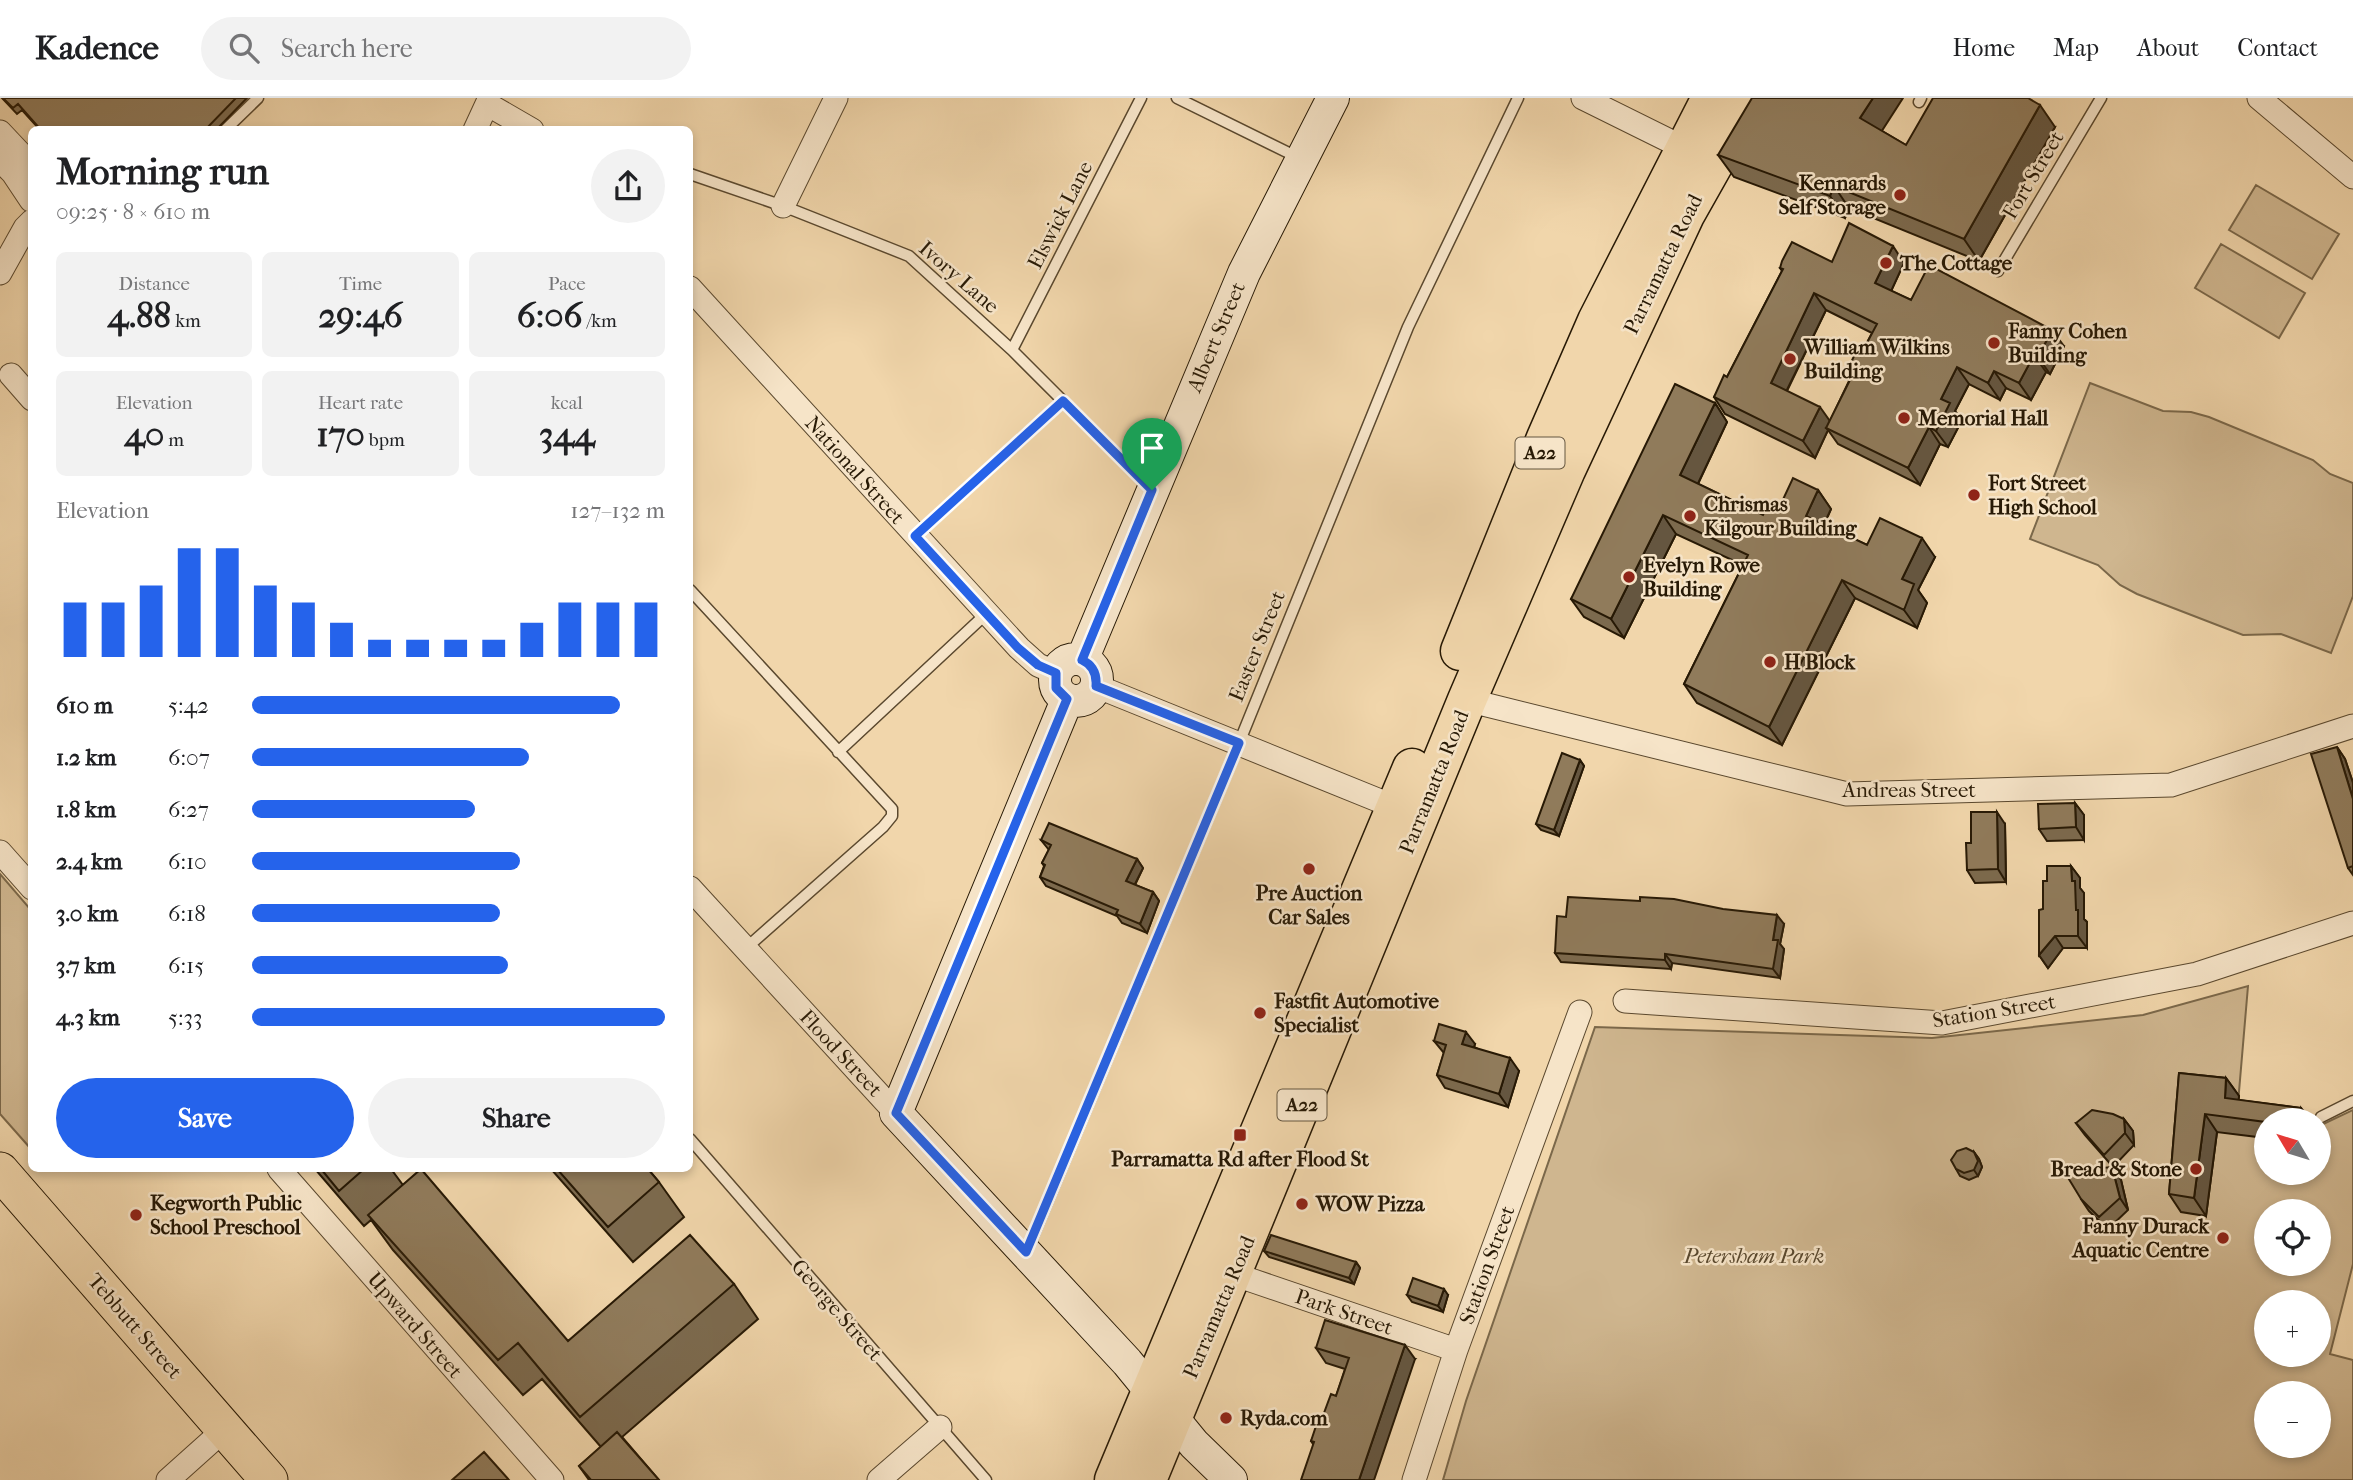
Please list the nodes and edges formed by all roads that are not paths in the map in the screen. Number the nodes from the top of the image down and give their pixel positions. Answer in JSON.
{"nodes":[{"id":1,"x":258,"y":98,"type":"edge"},
{"id":2,"x":836,"y":98,"type":"edge"},
{"id":3,"x":1141,"y":98,"type":"edge"},
{"id":4,"x":1177,"y":98,"type":"edge"},
{"id":5,"x":1333,"y":98,"type":"edge"},
{"id":6,"x":1518,"y":98,"type":"edge"},
{"id":7,"x":1583,"y":98,"type":"edge"},
{"id":8,"x":1712,"y":98,"type":"edge"},
{"id":9,"x":1751,"y":98,"type":"edge"},
{"id":10,"x":2101,"y":98,"type":"edge"},
{"id":11,"x":2259,"y":98,"type":"edge"},
{"id":12,"x":487,"y":100,"type":"edge"},
{"id":13,"x":229,"y":126,"type":"edge"},
{"id":14,"x":477,"y":126,"type":"edge"},
{"id":15,"x":526,"y":126,"type":"edge"},
{"id":16,"x":0,"y":132,"type":"edge"},
{"id":17,"x":1684,"y":148,"type":"junction"},
{"id":18,"x":1301,"y":159,"type":"junction"},
{"id":19,"x":0,"y":160,"type":"edge"},
{"id":20,"x":28,"y":162,"type":"edge"},
{"id":21,"x":693,"y":175,"type":"edge"},
{"id":22,"x":2353,"y":177,"type":"edge"},
{"id":23,"x":28,"y":195,"type":"edge"},
{"id":24,"x":783,"y":206,"type":"junction"},
{"id":25,"x":28,"y":224,"type":"edge"},
{"id":26,"x":1998,"y":271,"type":"dead end"},
{"id":27,"x":0,"y":273,"type":"edge"},
{"id":28,"x":693,"y":291,"type":"edge"},
{"id":29,"x":1012,"y":350,"type":"junction"},
{"id":30,"x":11,"y":375,"type":"dead end"},
{"id":31,"x":28,"y":394,"type":"edge"},
{"id":32,"x":1063,"y":401,"type":"junction"},
{"id":33,"x":1152,"y":490,"type":"junction"},
{"id":34,"x":915,"y":536,"type":"junction"},
{"id":35,"x":693,"y":593,"type":"edge"},
{"id":36,"x":987,"y":613,"type":"junction"},
{"id":37,"x":1075,"y":680,"type":"junction"},
{"id":38,"x":1467,"y":700,"type":"junction"},
{"id":39,"x":2353,"y":726,"type":"edge"},
{"id":40,"x":1239,"y":743,"type":"junction"},
{"id":41,"x":838,"y":752,"type":"junction"},
{"id":42,"x":1395,"y":807,"type":"junction"},
{"id":43,"x":0,"y":852,"type":"edge"},
{"id":44,"x":28,"y":884,"type":"edge"},
{"id":45,"x":693,"y":891,"type":"edge"},
{"id":46,"x":2353,"y":923,"type":"edge"},
{"id":47,"x":745,"y":948,"type":"junction"},
{"id":48,"x":1625,"y":1001,"type":"dead end"},
{"id":49,"x":1580,"y":1012,"type":"dead end"},
{"id":50,"x":2353,"y":1101,"type":"edge"},
{"id":51,"x":2331,"y":1112,"type":"edge"},
{"id":52,"x":896,"y":1113,"type":"junction"},
{"id":53,"x":693,"y":1142,"type":"edge"},
{"id":54,"x":0,"y":1171,"type":"edge"},
{"id":55,"x":282,"y":1172,"type":"edge"},
{"id":56,"x":1026,"y":1252,"type":"junction"},
{"id":57,"x":1233,"y":1273,"type":"junction"},
{"id":58,"x":1456,"y":1350,"type":"junction"},
{"id":59,"x":1161,"y":1404,"type":"junction"},
{"id":60,"x":940,"y":1427,"type":"junction"},
{"id":61,"x":225,"y":1429,"type":"junction"},
{"id":62,"x":168,"y":1480,"type":"edge"},
{"id":63,"x":269,"y":1480,"type":"edge"},
{"id":64,"x":552,"y":1480,"type":"edge"},
{"id":65,"x":879,"y":1480,"type":"edge"},
{"id":66,"x":986,"y":1480,"type":"edge"},
{"id":67,"x":1114,"y":1480,"type":"edge"},
{"id":68,"x":1147,"y":1480,"type":"edge"},
{"id":69,"x":1231,"y":1480,"type":"edge"},
{"id":70,"x":1414,"y":1480,"type":"edge"}],
"edges":[{"from":1,"to":13,"type":"lane"},
{"from":2,"to":24,"type":"street"},
{"from":3,"to":29,"type":"lane","name":"Elswick Lane"},
{"from":4,"to":18,"type":"lane"},
{"from":5,"to":18,"type":"street","name":"Albert Street"},
{"from":6,"to":40,"type":"lane","name":"Easter Street"},
{"from":7,"to":17,"type":"street"},
{"from":8,"to":17,"type":"highway","name":"Parramatta Road","number":"A22"},
{"from":9,"to":38,"type":"highway","name":"Parramatta Road","number":"A22"},
{"from":10,"to":26,"type":"lane","name":"Fort Street"},
{"from":11,"to":22,"type":"street"},
{"from":12,"to":14,"type":"street"},
{"from":12,"to":15,"type":"street"},
{"from":16,"to":20,"type":"street"},
{"from":17,"to":42,"type":"highway","name":"Parramatta Road","number":"A22"},
{"from":18,"to":33,"type":"street","name":"Albert Street"},
{"from":19,"to":23,"type":"street"},
{"from":21,"to":24,"type":"lane","name":"Ivory Lane"},
{"from":24,"to":29,"type":"lane","name":"Ivory Lane"},
{"from":25,"to":27,"type":"street"},
{"from":28,"to":34,"type":"street","name":"National Street"},
{"from":29,"to":32,"type":"lane","name":"Ivory Lane"},
{"from":30,"to":31,"type":"street"},
{"from":32,"to":33,"type":"lane","name":"Ivory Lane"},
{"from":32,"to":34,"type":"lane"},
{"from":33,"to":37,"type":"street","name":"Albert Street"},
{"from":34,"to":36,"type":"street","name":"National Street"},
{"from":35,"to":41,"type":"lane"},
{"from":36,"to":37,"type":"street","name":"National Street"},
{"from":36,"to":41,"type":"lane"},
{"from":37,"to":40,"type":"street","name":"National Street"},
{"from":37,"to":52,"type":"street","name":"Albert Street"},
{"from":38,"to":39,"type":"street","name":"Andreas Street"},
{"from":38,"to":57,"type":"highway","name":"Parramatta Road","number":"A22"},
{"from":40,"to":42,"type":"street","name":"National Street"},
{"from":40,"to":56,"type":"lane","name":"Easter Street"},
{"from":41,"to":47,"type":"lane"},
{"from":42,"to":59,"type":"highway","name":"Parramatta Road","number":"A22"},
{"from":43,"to":44,"type":"street"},
{"from":45,"to":47,"type":"street","name":"Flood Street"},
{"from":46,"to":48,"type":"street","name":"Station Street"},
{"from":47,"to":52,"type":"street","name":"Flood Street"},
{"from":49,"to":58,"type":"street","name":"Station Street"},
{"from":50,"to":51,"type":"lane"},
{"from":52,"to":56,"type":"street","name":"Flood Street"},
{"from":53,"to":60,"type":"lane","name":"George Street"},
{"from":54,"to":61,"type":"main road","name":"Tebbutt Street"},
{"from":55,"to":64,"type":"street","name":"Upward Street"},
{"from":56,"to":59,"type":"street","name":"Flood Street"},
{"from":57,"to":58,"type":"street","name":"Park Street"},
{"from":57,"to":59,"type":"highway","name":"Parramatta Road","number":"A22"},
{"from":58,"to":70,"type":"street","name":"Station Street"},
{"from":59,"to":67,"type":"highway","name":"Parramatta Road","number":"A22"},
{"from":59,"to":68,"type":"highway","name":"Parramatta Road","number":"A22"},
{"from":59,"to":69,"type":"street","name":"Flood Street"},
{"from":60,"to":65,"type":"street"},
{"from":60,"to":66,"type":"lane","name":"George Street"},
{"from":61,"to":62,"type":"street"},
{"from":61,"to":63,"type":"main road","name":"Tebbutt Street"}]}
